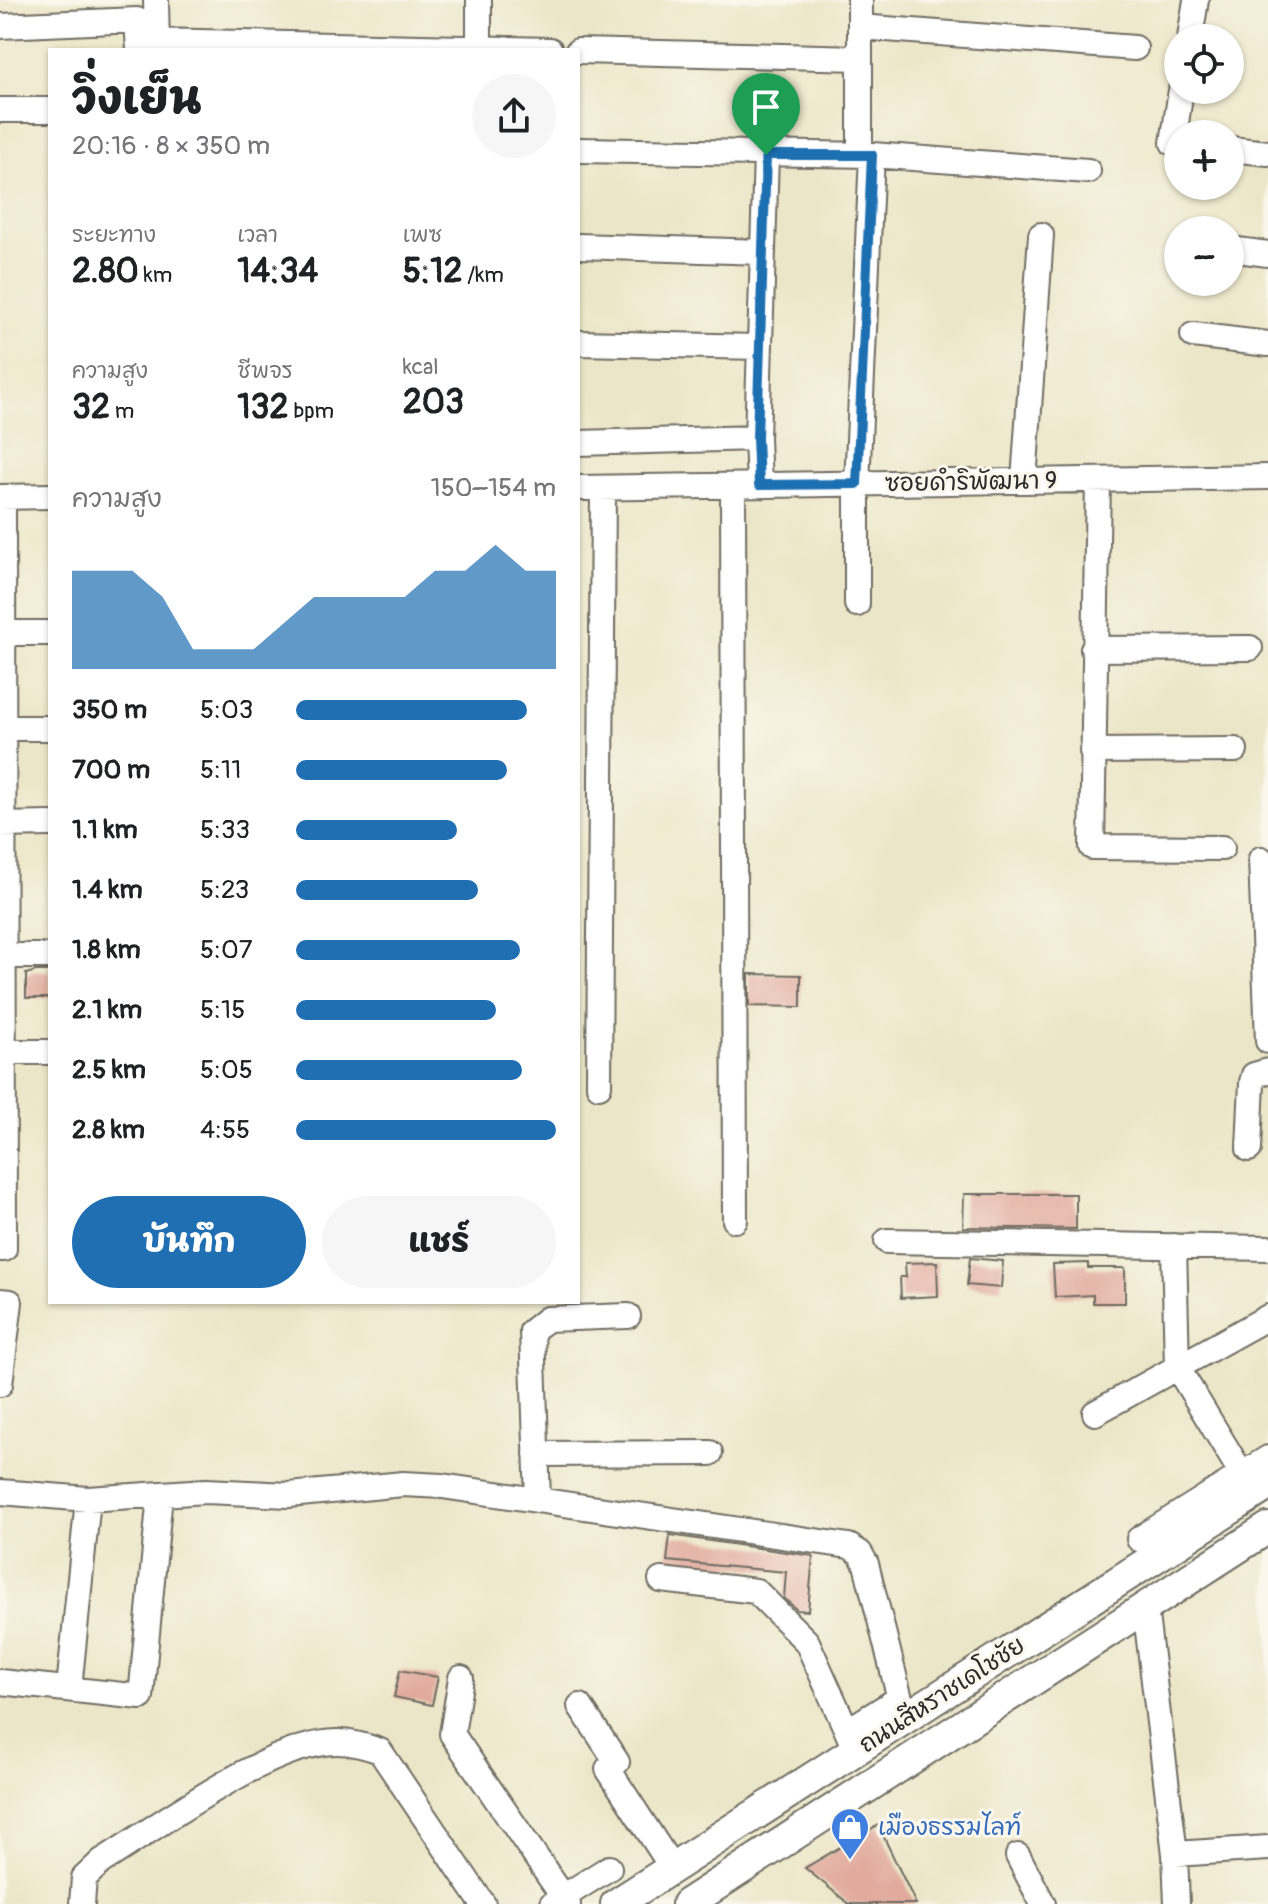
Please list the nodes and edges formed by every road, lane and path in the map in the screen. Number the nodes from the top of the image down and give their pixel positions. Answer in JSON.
{"nodes":[{"id":1,"x":156,"y":0,"type":"edge"},
{"id":2,"x":479,"y":0,"type":"edge"},
{"id":3,"x":860,"y":0,"type":"edge"},
{"id":4,"x":1196,"y":0,"type":"edge"},
{"id":5,"x":1192,"y":24,"type":"edge"},
{"id":6,"x":0,"y":26,"type":"edge"},
{"id":7,"x":860,"y":27,"type":"junction"},
{"id":8,"x":151,"y":47,"type":"edge"},
{"id":9,"x":384,"y":48,"type":"edge"},
{"id":10,"x":479,"y":48,"type":"edge"},
{"id":11,"x":1135,"y":48,"type":"dead end"},
{"id":12,"x":580,"y":51,"type":"edge"},
{"id":13,"x":860,"y":58,"type":"junction"},
{"id":14,"x":0,"y":110,"type":"edge"},
{"id":15,"x":48,"y":110,"type":"edge"},
{"id":16,"x":580,"y":150,"type":"edge"},
{"id":17,"x":1244,"y":150,"type":"edge"},
{"id":18,"x":1268,"y":153,"type":"edge"},
{"id":19,"x":766,"y":155,"type":"junction"},
{"id":20,"x":866,"y":155,"type":"junction"},
{"id":21,"x":1088,"y":171,"type":"dead end"},
{"id":22,"x":1041,"y":235,"type":"dead end"},
{"id":23,"x":580,"y":246,"type":"edge"},
{"id":24,"x":1244,"y":251,"type":"edge"},
{"id":25,"x":763,"y":252,"type":"junction"},
{"id":26,"x":1268,"y":254,"type":"edge"},
{"id":27,"x":1193,"y":335,"type":"dead end"},
{"id":28,"x":580,"y":343,"type":"edge"},
{"id":29,"x":1268,"y":344,"type":"edge"},
{"id":30,"x":759,"y":347,"type":"junction"},
{"id":31,"x":757,"y":438,"type":"junction"},
{"id":32,"x":580,"y":443,"type":"edge"},
{"id":33,"x":1268,"y":477,"type":"edge"},
{"id":34,"x":1098,"y":480,"type":"junction"},
{"id":35,"x":1024,"y":481,"type":"junction"},
{"id":36,"x":857,"y":484,"type":"junction"},
{"id":37,"x":759,"y":485,"type":"junction"},
{"id":38,"x":733,"y":486,"type":"junction"},
{"id":39,"x":580,"y":488,"type":"edge"},
{"id":40,"x":603,"y":488,"type":"junction"},
{"id":41,"x":48,"y":496,"type":"edge"},
{"id":42,"x":2,"y":497,"type":"edge"},
{"id":43,"x":857,"y":604,"type":"dead end"},
{"id":44,"x":48,"y":633,"type":"edge"},
{"id":45,"x":2,"y":634,"type":"edge"},
{"id":46,"x":1250,"y":648,"type":"dead end"},
{"id":47,"x":1093,"y":649,"type":"junction"},
{"id":48,"x":2,"y":728,"type":"edge"},
{"id":49,"x":48,"y":728,"type":"edge"},
{"id":50,"x":1235,"y":750,"type":"dead end"},
{"id":51,"x":1092,"y":751,"type":"junction"},
{"id":52,"x":48,"y":824,"type":"edge"},
{"id":53,"x":2,"y":825,"type":"edge"},
{"id":54,"x":1222,"y":848,"type":"dead end"},
{"id":55,"x":1261,"y":859,"type":"dead end"},
{"id":56,"x":2,"y":956,"type":"edge"},
{"id":57,"x":48,"y":956,"type":"edge"},
{"id":58,"x":1268,"y":1041,"type":"edge"},
{"id":59,"x":2,"y":1052,"type":"edge"},
{"id":60,"x":48,"y":1052,"type":"edge"},
{"id":61,"x":1268,"y":1071,"type":"edge"},
{"id":62,"x":599,"y":1086,"type":"dead end"},
{"id":63,"x":2,"y":1146,"type":"edge"},
{"id":64,"x":1249,"y":1149,"type":"dead end"},
{"id":65,"x":735,"y":1220,"type":"dead end"},
{"id":66,"x":887,"y":1241,"type":"dead end"},
{"id":67,"x":1174,"y":1246,"type":"junction"},
{"id":68,"x":1268,"y":1248,"type":"edge"},
{"id":69,"x":0,"y":1249,"type":"edge"},
{"id":70,"x":0,"y":1301,"type":"edge"},
{"id":71,"x":628,"y":1316,"type":"dead end"},
{"id":72,"x":1268,"y":1317,"type":"edge"},
{"id":73,"x":1177,"y":1367,"type":"junction"},
{"id":74,"x":0,"y":1384,"type":"edge"},
{"id":75,"x":1095,"y":1413,"type":"dead end"},
{"id":76,"x":710,"y":1453,"type":"dead end"},
{"id":77,"x":536,"y":1454,"type":"junction"},
{"id":78,"x":1268,"y":1458,"type":"edge"},
{"id":79,"x":1255,"y":1484,"type":"edge"},
{"id":80,"x":0,"y":1492,"type":"edge"},
{"id":81,"x":160,"y":1495,"type":"junction"},
{"id":82,"x":88,"y":1499,"type":"junction"},
{"id":83,"x":538,"y":1500,"type":"junction"},
{"id":84,"x":1268,"y":1528,"type":"edge"},
{"id":85,"x":1139,"y":1539,"type":"dead end"},
{"id":86,"x":661,"y":1580,"type":"dead end"},
{"id":87,"x":1145,"y":1607,"type":"junction"},
{"id":88,"x":461,"y":1678,"type":"dead end"},
{"id":89,"x":0,"y":1682,"type":"edge"},
{"id":90,"x":69,"y":1689,"type":"junction"},
{"id":91,"x":580,"y":1706,"type":"dead end"},
{"id":92,"x":902,"y":1708,"type":"junction"},
{"id":93,"x":852,"y":1741,"type":"junction"},
{"id":94,"x":1268,"y":1848,"type":"edge"},
{"id":95,"x":1175,"y":1854,"type":"junction"},
{"id":96,"x":1018,"y":1856,"type":"dead end"},
{"id":97,"x":671,"y":1866,"type":"junction"},
{"id":98,"x":609,"y":1868,"type":"dead end"},
{"id":99,"x":561,"y":1902,"type":"edge"},
{"id":100,"x":82,"y":1904,"type":"edge"},
{"id":101,"x":483,"y":1904,"type":"edge"},
{"id":102,"x":616,"y":1904,"type":"edge"},
{"id":103,"x":687,"y":1904,"type":"edge"},
{"id":104,"x":1043,"y":1904,"type":"edge"},
{"id":105,"x":1177,"y":1904,"type":"edge"}],
"edges":[{"from":1,"to":8,"type":"street"},
{"from":2,"to":10,"type":"street"},
{"from":3,"to":7,"type":"street"},
{"from":4,"to":5,"type":"street"},
{"from":6,"to":8,"type":"street"},
{"from":7,"to":11,"type":"street"},
{"from":7,"to":13,"type":"street"},
{"from":8,"to":9,"type":"street"},
{"from":9,"to":10,"type":"street"},
{"from":12,"to":13,"type":"street"},
{"from":13,"to":20,"type":"street"},
{"from":14,"to":15,"type":"street"},
{"from":16,"to":19,"type":"street"},
{"from":17,"to":18,"type":"street"},
{"from":19,"to":20,"type":"street"},
{"from":19,"to":25,"type":"street"},
{"from":20,"to":21,"type":"street"},
{"from":20,"to":36,"type":"street"},
{"from":22,"to":35,"type":"street"},
{"from":23,"to":25,"type":"street"},
{"from":24,"to":26,"type":"street"},
{"from":25,"to":30,"type":"street"},
{"from":27,"to":29,"type":"street"},
{"from":28,"to":30,"type":"street"},
{"from":30,"to":31,"type":"street"},
{"from":31,"to":32,"type":"street"},
{"from":31,"to":37,"type":"street"},
{"from":33,"to":34,"type":"street","name":"ซอยดำริพัฒนา 9"},
{"from":34,"to":35,"type":"street","name":"ซอยดำริพัฒนา 9"},
{"from":34,"to":47,"type":"street"},
{"from":35,"to":36,"type":"street","name":"ซอยดำริพัฒนา 9"},
{"from":36,"to":37,"type":"street","name":"ซอยดำริพัฒนา 9"},
{"from":36,"to":43,"type":"street"},
{"from":37,"to":38,"type":"street","name":"ซอยดำริพัฒนา 9"},
{"from":38,"to":40,"type":"street","name":"ซอยดำริพัฒนา 9"},
{"from":38,"to":65,"type":"street"},
{"from":39,"to":40,"type":"street","name":"ซอยดำริพัฒนา 9"},
{"from":40,"to":62,"type":"street"},
{"from":41,"to":42,"type":"street"},
{"from":42,"to":45,"type":"street"},
{"from":44,"to":45,"type":"street"},
{"from":45,"to":48,"type":"street"},
{"from":46,"to":47,"type":"street"},
{"from":47,"to":51,"type":"street"},
{"from":48,"to":49,"type":"street"},
{"from":48,"to":53,"type":"street"},
{"from":50,"to":51,"type":"street"},
{"from":51,"to":54,"type":"street"},
{"from":52,"to":53,"type":"street"},
{"from":53,"to":56,"type":"street"},
{"from":55,"to":58,"type":"street"},
{"from":56,"to":57,"type":"street"},
{"from":56,"to":59,"type":"street"},
{"from":59,"to":60,"type":"street"},
{"from":59,"to":63,"type":"street"},
{"from":61,"to":64,"type":"street"},
{"from":63,"to":69,"type":"street"},
{"from":66,"to":67,"type":"street"},
{"from":67,"to":68,"type":"street"},
{"from":67,"to":73,"type":"street"},
{"from":70,"to":74,"type":"street"},
{"from":71,"to":77,"type":"street"},
{"from":72,"to":73,"type":"street"},
{"from":73,"to":75,"type":"street"},
{"from":73,"to":79,"type":"street"},
{"from":76,"to":77,"type":"street"},
{"from":77,"to":83,"type":"street"},
{"from":78,"to":79,"type":"street"},
{"from":79,"to":85,"type":"street"},
{"from":79,"to":92,"type":"main road","name":"ถนนสีหราชเดโชชัย"},
{"from":80,"to":82,"type":"street"},
{"from":81,"to":82,"type":"street"},
{"from":81,"to":83,"type":"street"},
{"from":81,"to":90,"type":"street"},
{"from":82,"to":90,"type":"street"},
{"from":83,"to":92,"type":"street"},
{"from":84,"to":87,"type":"main road","name":"ถนนสีหราชเดโชชัย"},
{"from":86,"to":93,"type":"street"},
{"from":87,"to":95,"type":"street"},
{"from":87,"to":103,"type":"main road","name":"ถนนสีหราชเดโชชัย"},
{"from":88,"to":99,"type":"street"},
{"from":89,"to":90,"type":"street"},
{"from":91,"to":97,"type":"street"},
{"from":92,"to":93,"type":"main road","name":"ถนนสีหราชเดโชชัย"},
{"from":93,"to":97,"type":"main road","name":"ถนนสีหราชเดโชชัย"},
{"from":94,"to":95,"type":"street"},
{"from":95,"to":105,"type":"street"},
{"from":96,"to":104,"type":"street"},
{"from":97,"to":102,"type":"main road","name":"ถนนสีหราชเดโชชัย"},
{"from":98,"to":99,"type":"street"},
{"from":100,"to":101,"type":"street"}]}
